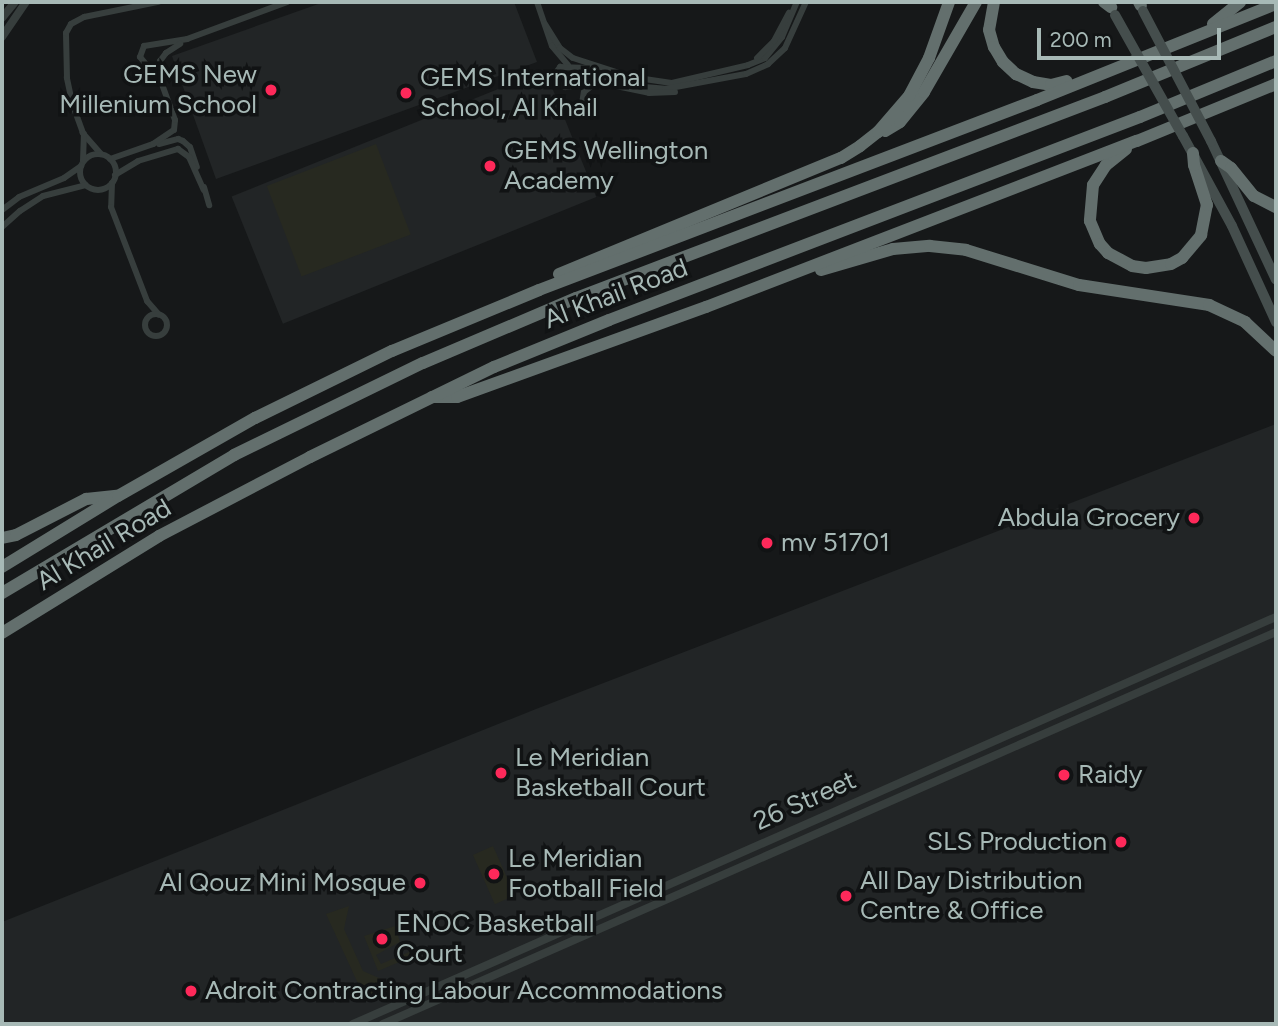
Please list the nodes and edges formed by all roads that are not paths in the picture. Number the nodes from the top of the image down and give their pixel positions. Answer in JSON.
{"nodes":[{"id":1,"x":15,"y":2,"type":"edge"},
{"id":2,"x":26,"y":2,"type":"edge"},
{"id":3,"x":158,"y":2,"type":"edge"},
{"id":4,"x":287,"y":2,"type":"edge"},
{"id":5,"x":537,"y":2,"type":"edge"},
{"id":6,"x":795,"y":2,"type":"edge"},
{"id":7,"x":806,"y":2,"type":"edge"},
{"id":8,"x":948,"y":2,"type":"edge"},
{"id":9,"x":976,"y":2,"type":"edge"},
{"id":10,"x":994,"y":2,"type":"edge"},
{"id":11,"x":1240,"y":2,"type":"edge"},
{"id":12,"x":1276,"y":4,"type":"edge"},
{"id":13,"x":1140,"y":5,"type":"edge"},
{"id":14,"x":1110,"y":6,"type":"edge"},
{"id":15,"x":2,"y":18,"type":"edge"},
{"id":16,"x":545,"y":24,"type":"junction"},
{"id":17,"x":1276,"y":27,"type":"edge"},
{"id":18,"x":1205,"y":32,"type":"junction"},
{"id":19,"x":2,"y":37,"type":"edge"},
{"id":20,"x":187,"y":39,"type":"junction"},
{"id":21,"x":1276,"y":61,"type":"edge"},
{"id":22,"x":572,"y":68,"type":"junction"},
{"id":23,"x":606,"y":69,"type":"junction"},
{"id":24,"x":1095,"y":77,"type":"junction"},
{"id":25,"x":577,"y":78,"type":"junction"},
{"id":26,"x":162,"y":84,"type":"junction"},
{"id":27,"x":1276,"y":84,"type":"edge"},
{"id":28,"x":682,"y":88,"type":"junction"},
{"id":29,"x":1276,"y":92,"type":"edge"},
{"id":30,"x":1246,"y":95,"type":"junction"},
{"id":31,"x":581,"y":110,"type":"dead end"},
{"id":32,"x":83,"y":132,"type":"junction"},
{"id":33,"x":878,"y":132,"type":"junction"},
{"id":34,"x":1137,"y":141,"type":"junction"},
{"id":35,"x":153,"y":144,"type":"junction"},
{"id":36,"x":1193,"y":153,"type":"junction"},
{"id":37,"x":102,"y":154,"type":"junction"},
{"id":38,"x":110,"y":159,"type":"junction"},
{"id":39,"x":1221,"y":161,"type":"junction"},
{"id":40,"x":82,"y":163,"type":"junction"},
{"id":41,"x":115,"y":175,"type":"junction"},
{"id":42,"x":112,"y":183,"type":"junction"},
{"id":43,"x":86,"y":186,"type":"junction"},
{"id":44,"x":94,"y":189,"type":"junction"},
{"id":45,"x":204,"y":190,"type":"junction"},
{"id":46,"x":209,"y":205,"type":"dead end"},
{"id":47,"x":111,"y":207,"type":"junction"},
{"id":48,"x":1276,"y":207,"type":"edge"},
{"id":49,"x":2,"y":210,"type":"edge"},
{"id":50,"x":2,"y":227,"type":"edge"},
{"id":51,"x":1276,"y":280,"type":"edge"},
{"id":52,"x":766,"y":283,"type":"junction"},
{"id":53,"x":539,"y":290,"type":"junction"},
{"id":54,"x":147,"y":301,"type":"junction"},
{"id":55,"x":159,"y":315,"type":"junction"},
{"id":56,"x":146,"y":320,"type":"junction"},
{"id":57,"x":1276,"y":322,"type":"edge"},
{"id":58,"x":1276,"y":351,"type":"edge"},
{"id":59,"x":430,"y":397,"type":"junction"},
{"id":60,"x":118,"y":496,"type":"junction"},
{"id":61,"x":2,"y":538,"type":"edge"},
{"id":62,"x":2,"y":568,"type":"edge"},
{"id":63,"x":2,"y":593,"type":"edge"},
{"id":64,"x":1276,"y":617,"type":"edge"},
{"id":65,"x":1276,"y":632,"type":"edge"},
{"id":66,"x":2,"y":633,"type":"edge"},
{"id":67,"x":756,"y":845,"type":"junction"},
{"id":68,"x":759,"y":860,"type":"junction"},
{"id":69,"x":352,"y":1024,"type":"edge"},
{"id":70,"x":383,"y":1024,"type":"edge"}],
"edges":[{"from":1,"to":15,"type":"street"},
{"from":2,"to":19,"type":"street"},
{"from":3,"to":32,"type":"street"},
{"from":4,"to":20,"type":"street"},
{"from":5,"to":16,"type":"street"},
{"from":6,"to":23,"type":"street"},
{"from":7,"to":28,"type":"street"},
{"from":8,"to":33,"type":"highway"},
{"from":9,"to":33,"type":"highway"},
{"from":10,"to":24,"type":"highway"},
{"from":11,"to":18,"type":"highway"},
{"from":12,"to":18,"type":"highway"},
{"from":13,"to":39,"type":"main road","bridge":true},
{"from":14,"to":36,"type":"main road","bridge":true},
{"from":16,"to":22,"type":"street"},
{"from":16,"to":23,"type":"street"},
{"from":17,"to":63,"type":"highway","name":"Al Khail Road"},
{"from":18,"to":24,"type":"highway"},
{"from":20,"to":26,"type":"street"},
{"from":20,"to":26,"type":"street"},
{"from":21,"to":59,"type":"highway","name":"Al Khail Road"},
{"from":22,"to":23,"type":"street"},
{"from":22,"to":25,"type":"street"},
{"from":22,"to":25,"type":"street"},
{"from":24,"to":53,"type":"highway"},
{"from":25,"to":28,"type":"street"},
{"from":26,"to":35,"type":"street"},
{"from":27,"to":30,"type":"highway"},
{"from":28,"to":31,"type":"street"},
{"from":29,"to":30,"type":"highway"},
{"from":30,"to":34,"type":"highway"},
{"from":32,"to":37,"type":"street"},
{"from":32,"to":40,"type":"street"},
{"from":33,"to":53,"type":"highway"},
{"from":34,"to":36,"type":"highway"},
{"from":34,"to":52,"type":"highway"},
{"from":35,"to":38,"type":"street"},
{"from":35,"to":45,"type":"street"},
{"from":36,"to":57,"type":"main road"},
{"from":37,"to":38,"type":"street"},
{"from":37,"to":40,"type":"street"},
{"from":38,"to":41,"type":"street"},
{"from":39,"to":48,"type":"highway"},
{"from":39,"to":51,"type":"main road"},
{"from":40,"to":43,"type":"street"},
{"from":40,"to":49,"type":"street"},
{"from":41,"to":42,"type":"street"},
{"from":41,"to":45,"type":"street"},
{"from":42,"to":44,"type":"street"},
{"from":42,"to":47,"type":"street"},
{"from":43,"to":44,"type":"street"},
{"from":43,"to":50,"type":"street"},
{"from":44,"to":47,"type":"street"},
{"from":45,"to":46,"type":"street"},
{"from":47,"to":54,"type":"street"},
{"from":52,"to":58,"type":"highway"},
{"from":52,"to":59,"type":"highway"},
{"from":53,"to":60,"type":"highway"},
{"from":54,"to":55,"type":"street"},
{"from":54,"to":56,"type":"street"},
{"from":55,"to":56,"type":"street"},
{"from":55,"to":56,"type":"street"},
{"from":59,"to":66,"type":"highway","name":"Al Khail Road"},
{"from":60,"to":61,"type":"highway"},
{"from":60,"to":62,"type":"highway"},
{"from":64,"to":67,"type":"street","name":"26 Street"},
{"from":65,"to":68,"type":"street","name":"26 Street"},
{"from":67,"to":68,"type":"street"},
{"from":67,"to":69,"type":"street","name":"26 Street"},
{"from":68,"to":70,"type":"street","name":"26 Street"}]}
